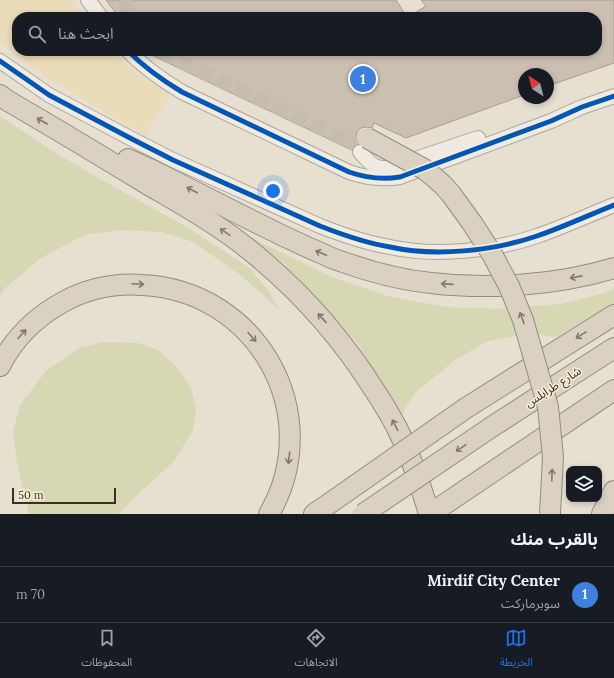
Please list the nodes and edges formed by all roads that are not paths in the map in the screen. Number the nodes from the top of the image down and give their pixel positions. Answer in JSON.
{"nodes":[{"id":1,"x":88,"y":0,"type":"edge"},
{"id":2,"x":97,"y":12,"type":"edge"},
{"id":3,"x":134,"y":56,"type":"edge"},
{"id":4,"x":0,"y":61,"type":"edge"},
{"id":5,"x":0,"y":95,"type":"edge"},
{"id":6,"x":614,"y":96,"type":"edge"},
{"id":7,"x":582,"y":107,"type":"junction"},
{"id":8,"x":67,"y":135,"type":"junction"},
{"id":9,"x":365,"y":142,"type":"joint"},
{"id":10,"x":614,"y":205,"type":"edge"},
{"id":11,"x":614,"y":268,"type":"edge"},
{"id":12,"x":614,"y":315,"type":"edge"},
{"id":13,"x":614,"y":348,"type":"edge"},
{"id":14,"x":0,"y":366,"type":"edge"},
{"id":15,"x":614,"y":390,"type":"edge"},
{"id":16,"x":614,"y":491,"type":"edge"},
{"id":17,"x":270,"y":514,"type":"edge"},
{"id":18,"x":314,"y":514,"type":"edge"},
{"id":19,"x":363,"y":514,"type":"edge"},
{"id":20,"x":429,"y":514,"type":"edge"},
{"id":21,"x":550,"y":514,"type":"edge"},
{"id":22,"x":602,"y":514,"type":"edge"}],
"edges":[{"from":1,"to":2,"type":"street"},
{"from":3,"to":7,"type":"street"},
{"from":4,"to":10,"type":"street"},
{"from":8,"to":5,"type":"highway","one_way":true},
{"from":6,"to":7,"type":"street"},
{"from":7,"to":9,"type":"street"},
{"from":11,"to":8,"type":"highway","one_way":true},
{"from":20,"to":8,"type":"highway","one_way":true},
{"from":21,"to":9,"type":"highway","one_way":true,"bridge":true},
{"from":12,"to":18,"type":"highway","one_way":true,"bridge":true},
{"from":13,"to":19,"type":"highway","name":"شارع طرابلس","one_way":true,"bridge":true},
{"from":14,"to":17,"type":"highway","one_way":true},
{"from":15,"to":20,"type":"highway"},
{"from":16,"to":22,"type":"highway"}]}
